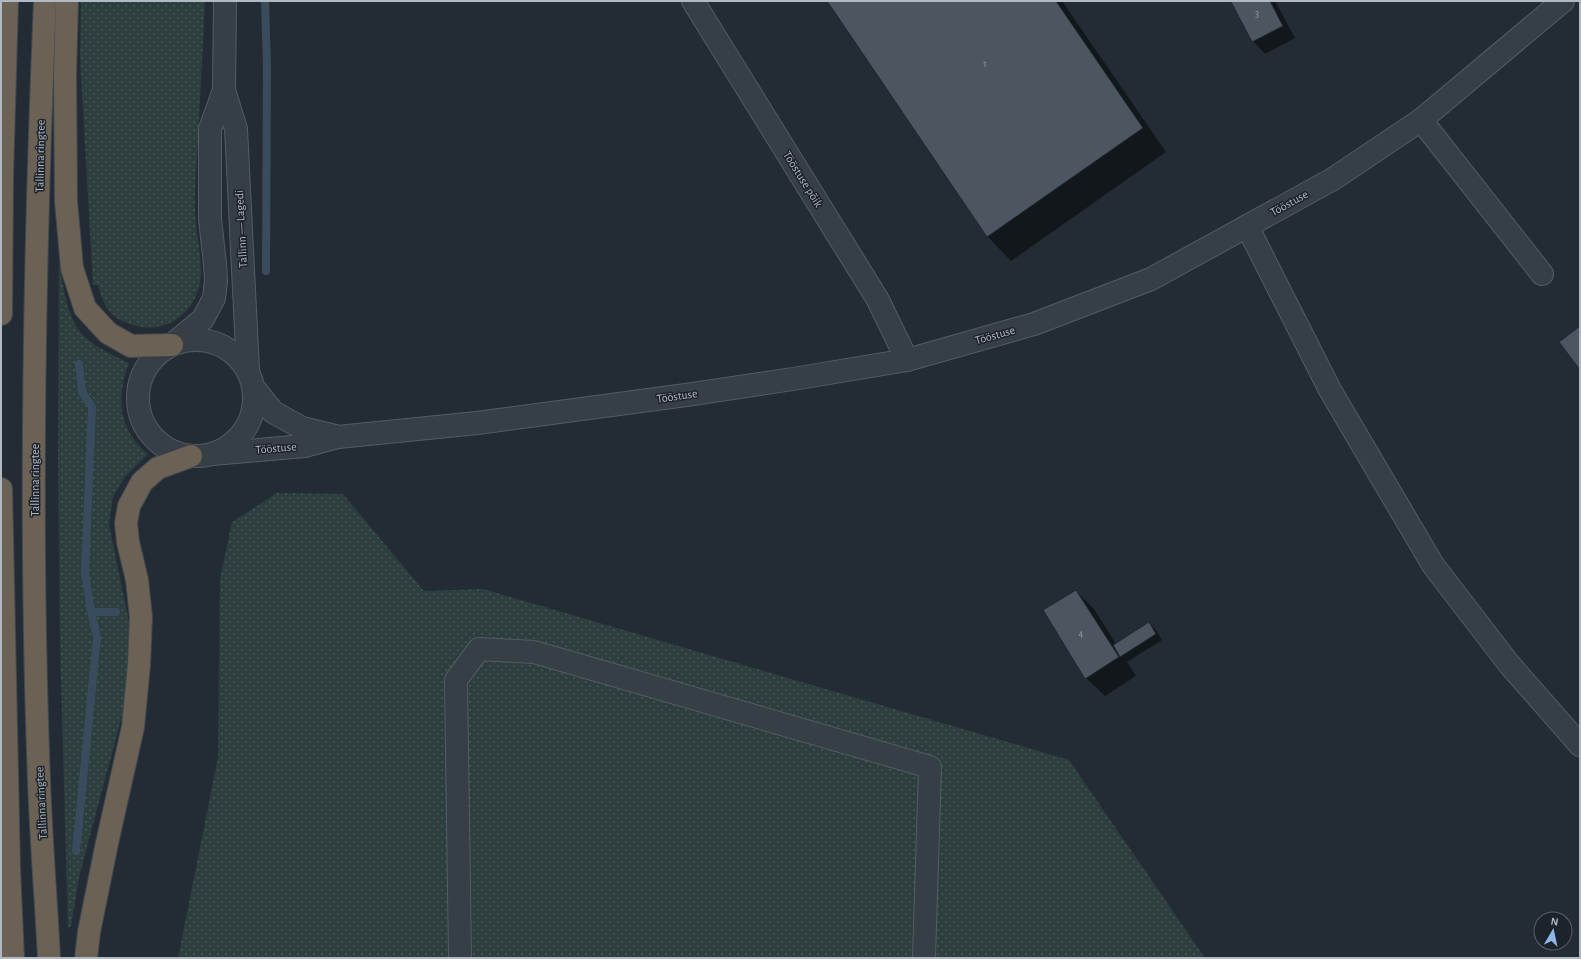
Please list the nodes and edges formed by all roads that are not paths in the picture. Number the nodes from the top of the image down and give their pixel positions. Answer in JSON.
{"nodes":[{"id":1,"x":7,"y":1,"type":"edge"},
{"id":2,"x":46,"y":1,"type":"edge"},
{"id":3,"x":67,"y":1,"type":"edge"},
{"id":4,"x":225,"y":1,"type":"edge"},
{"id":5,"x":692,"y":1,"type":"edge"},
{"id":6,"x":1563,"y":1,"type":"edge"},
{"id":7,"x":224,"y":90,"type":"junction"},
{"id":8,"x":1421,"y":120,"type":"junction"},
{"id":9,"x":1247,"y":226,"type":"junction"},
{"id":10,"x":1542,"y":274,"type":"dead end"},
{"id":11,"x":1,"y":314,"type":"edge"},
{"id":12,"x":172,"y":345,"type":"junction"},
{"id":13,"x":907,"y":360,"type":"junction"},
{"id":14,"x":251,"y":379,"type":"junction"},
{"id":15,"x":338,"y":437,"type":"junction"},
{"id":16,"x":212,"y":454,"type":"junction"},
{"id":17,"x":191,"y":456,"type":"junction"},
{"id":18,"x":1,"y":490,"type":"edge"},
{"id":19,"x":1580,"y":745,"type":"edge"},
{"id":20,"x":13,"y":958,"type":"edge"},
{"id":21,"x":49,"y":958,"type":"edge"},
{"id":22,"x":86,"y":958,"type":"edge"},
{"id":23,"x":460,"y":958,"type":"edge"},
{"id":24,"x":924,"y":958,"type":"edge"}],
"edges":[{"from":1,"to":11,"type":"highway"},
{"from":2,"to":21,"type":"highway","name":"Tallinna ringtee"},
{"from":3,"to":12,"type":"highway"},
{"from":4,"to":7,"type":"street","name":"Tallinn — Lagedi"},
{"from":5,"to":13,"type":"street","name":"Tööstuse põik"},
{"from":6,"to":8,"type":"street","name":"Tööstuse"},
{"from":7,"to":12,"type":"street","name":"Tallinn — Lagedi"},
{"from":7,"to":14,"type":"street","name":"Tallinn — Lagedi"},
{"from":8,"to":9,"type":"street","name":"Tööstuse"},
{"from":8,"to":10,"type":"street"},
{"from":9,"to":13,"type":"street","name":"Tööstuse"},
{"from":9,"to":19,"type":"street"},
{"from":12,"to":14,"type":"street"},
{"from":12,"to":17,"type":"street"},
{"from":13,"to":15,"type":"street","name":"Tööstuse"},
{"from":14,"to":15,"type":"street","name":"Tööstuse"},
{"from":14,"to":16,"type":"street"},
{"from":15,"to":16,"type":"street","name":"Tööstuse"},
{"from":16,"to":17,"type":"street"},
{"from":17,"to":22,"type":"highway"},
{"from":18,"to":20,"type":"highway"},
{"from":23,"to":24,"type":"street"}]}
